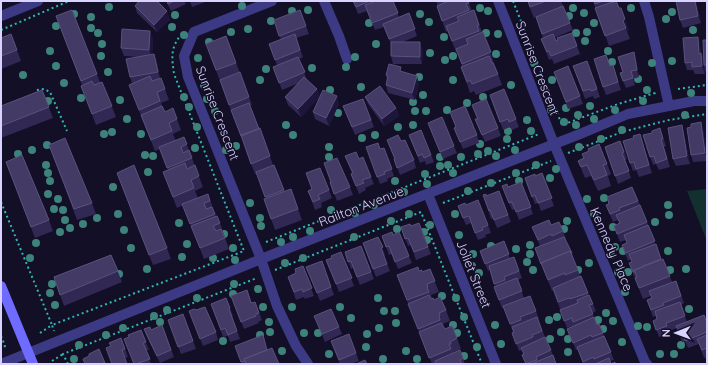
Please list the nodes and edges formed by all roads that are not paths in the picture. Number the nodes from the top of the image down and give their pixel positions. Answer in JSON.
{"nodes":[{"id":1,"x":38,"y":1,"type":"edge"},
{"id":2,"x":272,"y":1,"type":"edge"},
{"id":3,"x":324,"y":1,"type":"edge"},
{"id":4,"x":498,"y":1,"type":"edge"},
{"id":5,"x":644,"y":1,"type":"edge"},
{"id":6,"x":1,"y":16,"type":"edge"},
{"id":7,"x":347,"y":59,"type":"dead end"},
{"id":8,"x":707,"y":101,"type":"edge"},
{"id":9,"x":669,"y":106,"type":"junction"},
{"id":10,"x":554,"y":144,"type":"junction"},
{"id":11,"x":428,"y":194,"type":"junction"},
{"id":12,"x":261,"y":259,"type":"junction"},
{"id":13,"x":1,"y":286,"type":"edge"},
{"id":14,"x":29,"y":353,"type":"junction"},
{"id":15,"x":1,"y":364,"type":"edge"},
{"id":16,"x":33,"y":364,"type":"edge"},
{"id":17,"x":308,"y":364,"type":"edge"},
{"id":18,"x":496,"y":364,"type":"edge"},
{"id":19,"x":647,"y":364,"type":"edge"}],
"edges":[{"from":1,"to":6,"type":"street"},
{"from":2,"to":12,"type":"street","name":"Sunrise Crescent"},
{"from":3,"to":7,"type":"street"},
{"from":4,"to":10,"type":"street","name":"Sunrise Crescent"},
{"from":5,"to":9,"type":"street"},
{"from":8,"to":9,"type":"street","name":"Railton Avenue"},
{"from":9,"to":10,"type":"street","name":"Railton Avenue"},
{"from":10,"to":11,"type":"street","name":"Railton Avenue"},
{"from":10,"to":19,"type":"street","name":"Kennedy Place"},
{"from":11,"to":12,"type":"street","name":"Railton Avenue"},
{"from":11,"to":18,"type":"street","name":"Joliet Street"},
{"from":12,"to":14,"type":"street","name":"Railton Avenue"},
{"from":12,"to":17,"type":"street","name":"Sunrise Crescent"},
{"from":13,"to":14,"type":"main road"},
{"from":14,"to":15,"type":"street","name":"Railton Avenue"},
{"from":14,"to":16,"type":"main road"}]}
